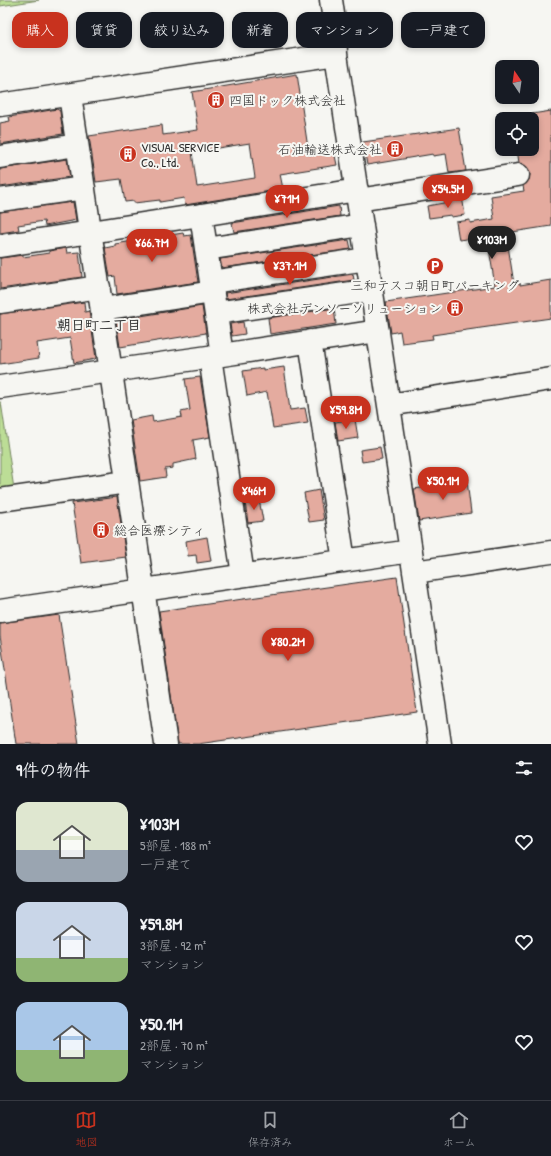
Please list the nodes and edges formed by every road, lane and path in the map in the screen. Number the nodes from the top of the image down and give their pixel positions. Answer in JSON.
{"nodes":[{"id":1,"x":331,"y":0,"type":"edge"},
{"id":2,"x":336,"y":54,"type":"junction"},
{"id":3,"x":70,"y":94,"type":"junction"},
{"id":4,"x":0,"y":105,"type":"edge"},
{"id":5,"x":77,"y":145,"type":"junction"},
{"id":6,"x":0,"y":157,"type":"edge"},
{"id":7,"x":518,"y":175,"type":"dead end"},
{"id":8,"x":84,"y":188,"type":"junction"},
{"id":9,"x":358,"y":195,"type":"junction"},
{"id":10,"x":0,"y":200,"type":"edge"},
{"id":11,"x":202,"y":216,"type":"junction"},
{"id":12,"x":362,"y":224,"type":"junction"},
{"id":13,"x":90,"y":233,"type":"junction"},
{"id":14,"x":0,"y":246,"type":"edge"},
{"id":15,"x":206,"y":249,"type":"junction"},
{"id":16,"x":367,"y":258,"type":"junction"},
{"id":17,"x":99,"y":287,"type":"junction"},
{"id":18,"x":212,"y":287,"type":"junction"},
{"id":19,"x":372,"y":290,"type":"junction"},
{"id":20,"x":0,"y":302,"type":"edge"},
{"id":21,"x":102,"y":309,"type":"junction"},
{"id":22,"x":216,"y":313,"type":"junction"},
{"id":23,"x":378,"y":331,"type":"junction"},
{"id":24,"x":310,"y":341,"type":"junction"},
{"id":25,"x":216,"y":356,"type":"junction"},
{"id":26,"x":111,"y":371,"type":"junction"},
{"id":27,"x":551,"y":379,"type":"edge"},
{"id":28,"x":0,"y":387,"type":"edge"},
{"id":29,"x":389,"y":406,"type":"junction"},
{"id":30,"x":127,"y":482,"type":"junction"},
{"id":31,"x":0,"y":500,"type":"edge"},
{"id":32,"x":410,"y":551,"type":"junction"},
{"id":33,"x":551,"y":552,"type":"edge"},
{"id":34,"x":344,"y":561,"type":"junction"},
{"id":35,"x":414,"y":572,"type":"junction"},
{"id":36,"x":242,"y":575,"type":"junction"},
{"id":37,"x":143,"y":590,"type":"junction"},
{"id":38,"x":0,"y":610,"type":"edge"},
{"id":39,"x":166,"y":744,"type":"edge"},
{"id":40,"x":440,"y":744,"type":"edge"}],
"edges":[{"from":1,"to":2,"type":"street"},
{"from":2,"to":3,"type":"street"},
{"from":2,"to":9,"type":"street"},
{"from":3,"to":4,"type":"street"},
{"from":3,"to":5,"type":"street"},
{"from":5,"to":6,"type":"street"},
{"from":5,"to":8,"type":"street"},
{"from":7,"to":9,"type":"street"},
{"from":8,"to":10,"type":"street"},
{"from":8,"to":13,"type":"street"},
{"from":9,"to":11,"type":"street"},
{"from":9,"to":12,"type":"street"},
{"from":11,"to":13,"type":"street"},
{"from":11,"to":15,"type":"street"},
{"from":12,"to":15,"type":"street"},
{"from":12,"to":16,"type":"street"},
{"from":13,"to":14,"type":"street"},
{"from":13,"to":17,"type":"street"},
{"from":15,"to":18,"type":"street"},
{"from":16,"to":18,"type":"street"},
{"from":16,"to":19,"type":"street"},
{"from":17,"to":20,"type":"street"},
{"from":17,"to":21,"type":"street"},
{"from":18,"to":21,"type":"street"},
{"from":18,"to":22,"type":"street"},
{"from":19,"to":22,"type":"street"},
{"from":19,"to":23,"type":"street"},
{"from":21,"to":26,"type":"street"},
{"from":22,"to":25,"type":"street"},
{"from":23,"to":24,"type":"street"},
{"from":23,"to":29,"type":"street"},
{"from":24,"to":25,"type":"street"},
{"from":24,"to":34,"type":"street"},
{"from":25,"to":26,"type":"street"},
{"from":25,"to":36,"type":"street"},
{"from":26,"to":28,"type":"street"},
{"from":26,"to":30,"type":"street"},
{"from":27,"to":29,"type":"street"},
{"from":29,"to":32,"type":"street"},
{"from":30,"to":31,"type":"street"},
{"from":30,"to":37,"type":"street"},
{"from":32,"to":34,"type":"street"},
{"from":32,"to":35,"type":"street"},
{"from":33,"to":35,"type":"street"},
{"from":34,"to":36,"type":"street"},
{"from":35,"to":40,"type":"street"},
{"from":36,"to":37,"type":"street"},
{"from":37,"to":38,"type":"street"},
{"from":37,"to":39,"type":"street"}]}
